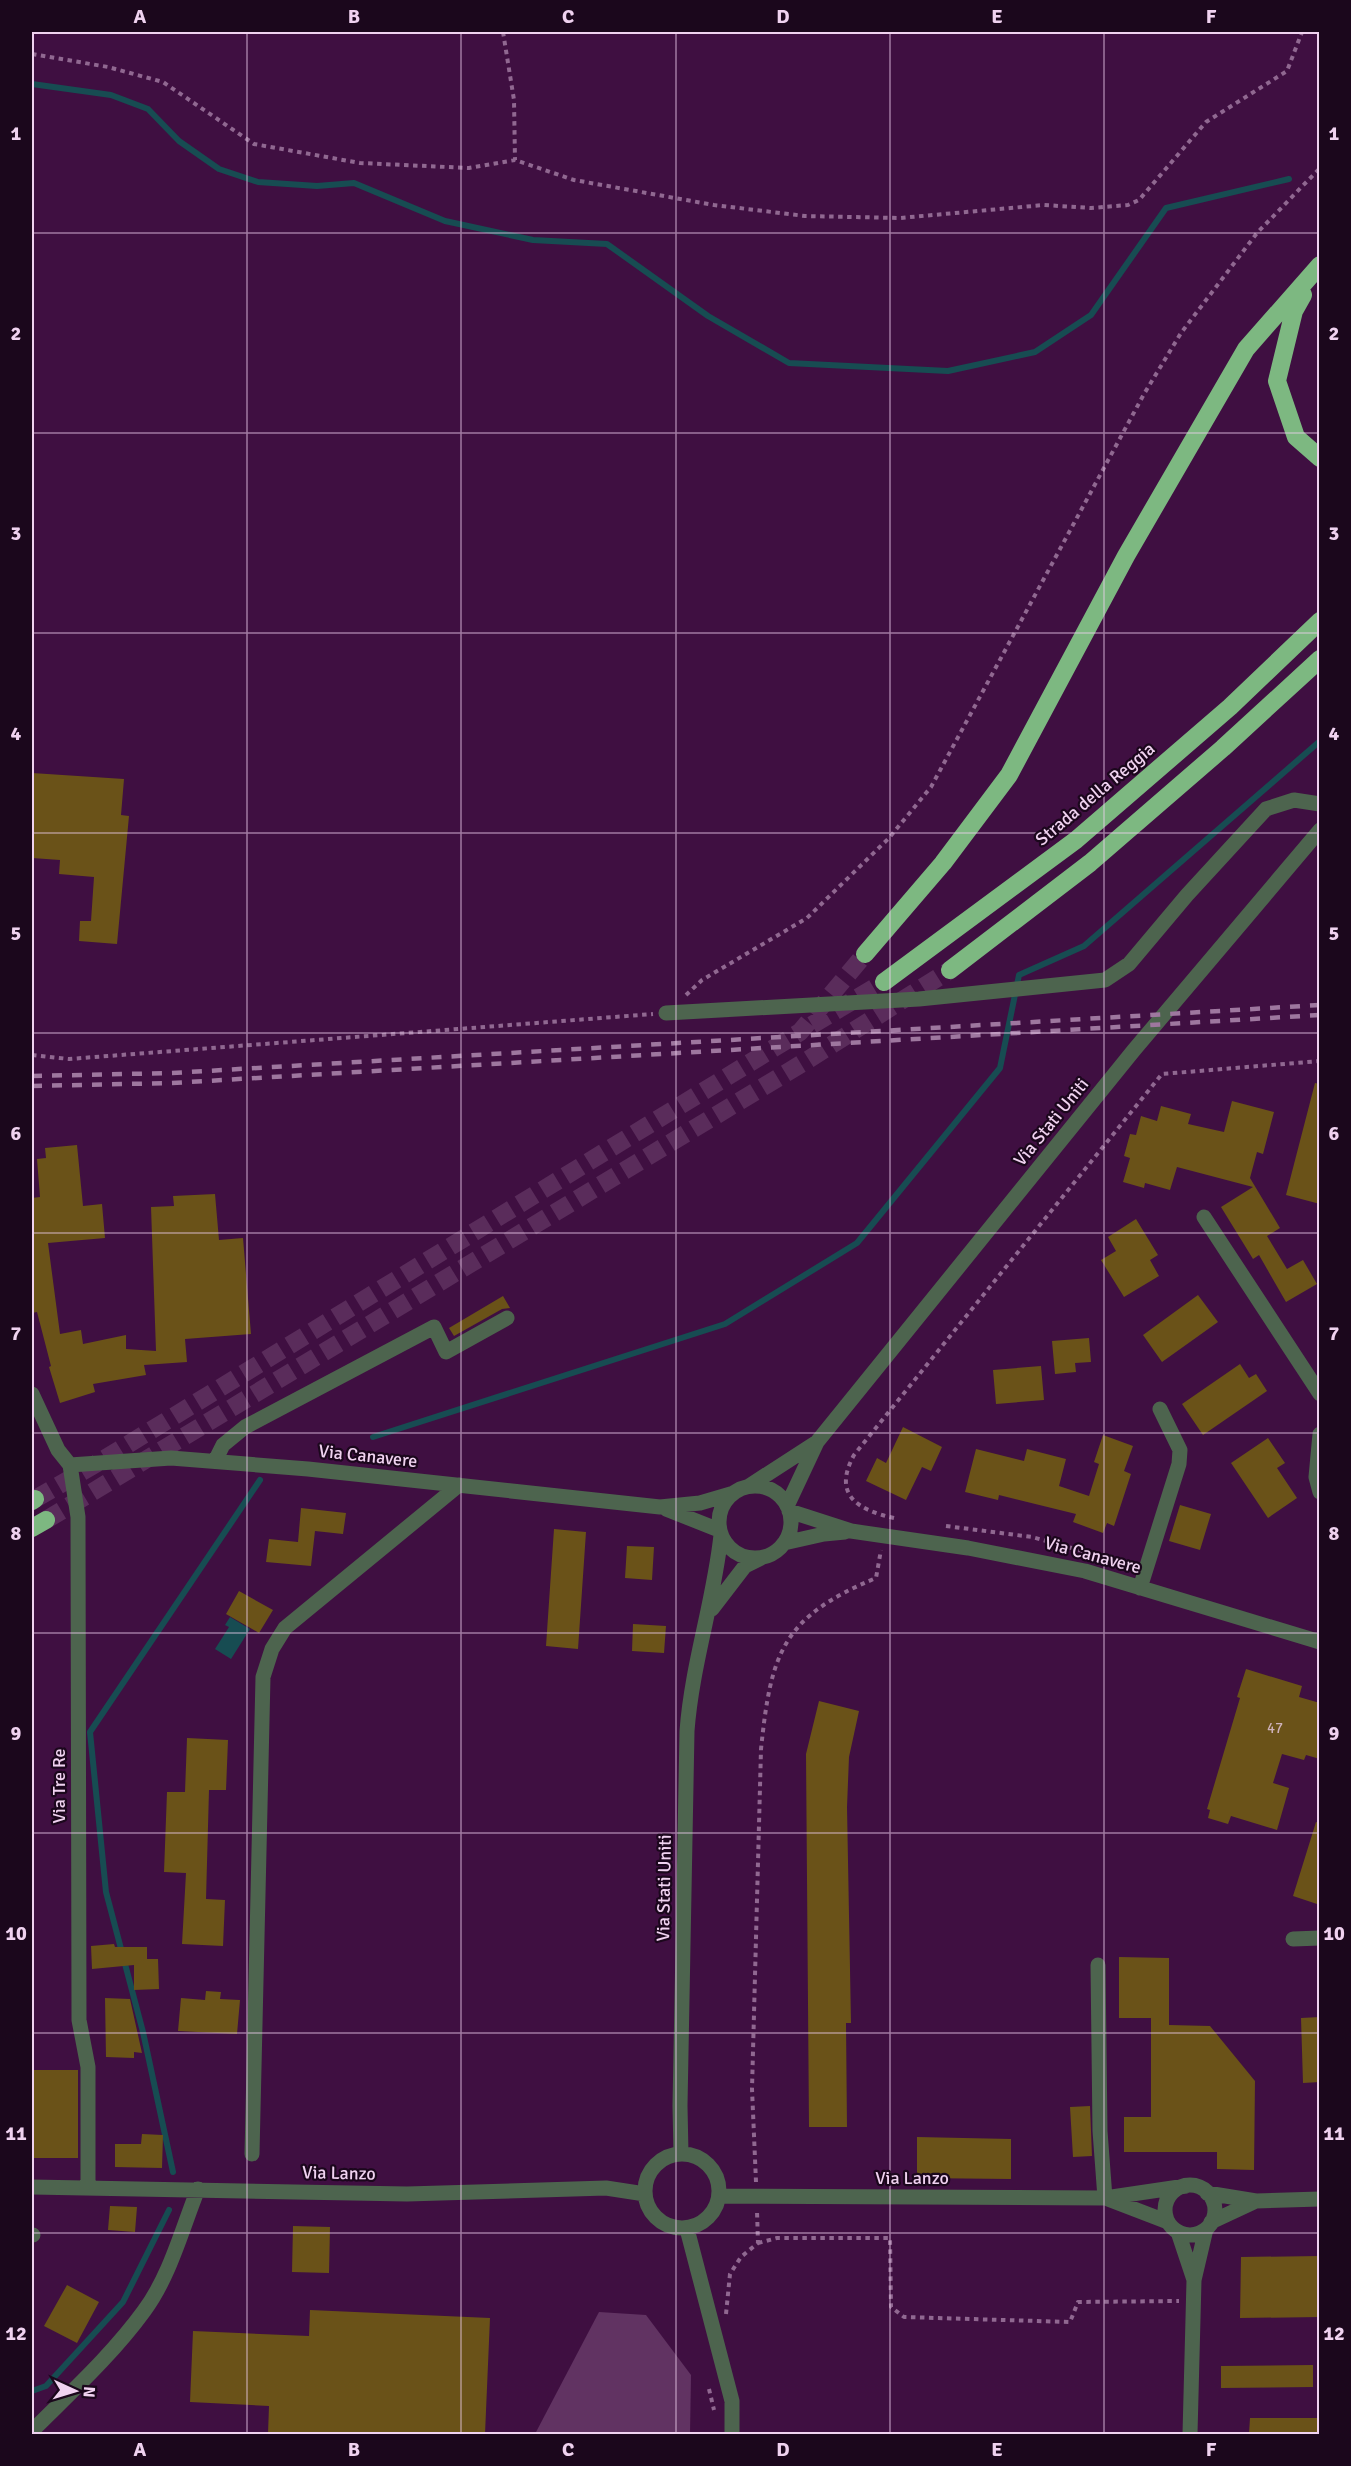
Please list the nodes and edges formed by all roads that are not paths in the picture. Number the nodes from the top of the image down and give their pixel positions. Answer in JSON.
{"nodes":[{"id":1,"x":1320,"y":266,"type":"edge"},
{"id":2,"x":1320,"y":458,"type":"edge"},
{"id":3,"x":1320,"y":621,"type":"edge"},
{"id":4,"x":1320,"y":659,"type":"edge"},
{"id":5,"x":1320,"y":804,"type":"edge"},
{"id":6,"x":1320,"y":830,"type":"edge"},
{"id":7,"x":865,"y":954,"type":"tunnel mouth"},
{"id":8,"x":950,"y":970,"type":"tunnel mouth"},
{"id":9,"x":884,"y":982,"type":"tunnel mouth"},
{"id":10,"x":666,"y":1013,"type":"road end"},
{"id":11,"x":1204,"y":1218,"type":"dead end"},
{"id":12,"x":507,"y":1318,"type":"dead end"},
{"id":13,"x":32,"y":1394,"type":"edge"},
{"id":14,"x":1320,"y":1394,"type":"edge"},
{"id":15,"x":1160,"y":1409,"type":"dead end"},
{"id":16,"x":1320,"y":1434,"type":"edge"},
{"id":17,"x":817,"y":1442,"type":"junction"},
{"id":18,"x":215,"y":1461,"type":"junction"},
{"id":19,"x":70,"y":1465,"type":"junction"},
{"id":20,"x":459,"y":1485,"type":"junction"},
{"id":21,"x":749,"y":1486,"type":"junction"},
{"id":22,"x":1320,"y":1492,"type":"edge"},
{"id":23,"x":734,"y":1493,"type":"junction"},
{"id":24,"x":660,"y":1507,"type":"junction"},
{"id":25,"x":788,"y":1509,"type":"junction"},
{"id":26,"x":720,"y":1532,"type":"junction"},
{"id":27,"x":850,"y":1532,"type":"junction"},
{"id":28,"x":784,"y":1543,"type":"junction"},
{"id":29,"x":763,"y":1557,"type":"junction"},
{"id":30,"x":1140,"y":1588,"type":"junction"},
{"id":31,"x":703,"y":1624,"type":"junction"},
{"id":32,"x":1320,"y":1642,"type":"edge"},
{"id":33,"x":1320,"y":1938,"type":"edge"},
{"id":34,"x":1293,"y":1939,"type":"dead end"},
{"id":35,"x":1098,"y":1965,"type":"dead end"},
{"id":36,"x":252,"y":2154,"type":"dead end"},
{"id":37,"x":681,"y":2154,"type":"junction"},
{"id":38,"x":1186,"y":2186,"type":"junction"},
{"id":39,"x":32,"y":2187,"type":"edge"},
{"id":40,"x":88,"y":2188,"type":"junction"},
{"id":41,"x":198,"y":2189,"type":"junction"},
{"id":42,"x":1207,"y":2193,"type":"junction"},
{"id":43,"x":645,"y":2194,"type":"junction"},
{"id":44,"x":720,"y":2196,"type":"junction"},
{"id":45,"x":1105,"y":2198,"type":"junction"},
{"id":46,"x":1320,"y":2199,"type":"edge"},
{"id":47,"x":1256,"y":2201,"type":"junction"},
{"id":48,"x":1208,"y":2225,"type":"junction"},
{"id":49,"x":1173,"y":2227,"type":"junction"},
{"id":50,"x":687,"y":2229,"type":"junction"},
{"id":51,"x":1194,"y":2280,"type":"junction"},
{"id":52,"x":32,"y":2431,"type":"edge"},
{"id":53,"x":732,"y":2434,"type":"edge"},
{"id":54,"x":1190,"y":2434,"type":"edge"}],
"edges":[{"from":1,"to":2,"type":"highway"},
{"from":1,"to":7,"type":"highway"},
{"from":3,"to":9,"type":"highway","name":"Strada della Reggia"},
{"from":4,"to":8,"type":"highway"},
{"from":5,"to":10,"type":"street"},
{"from":6,"to":17,"type":"street","name":"Via Stati Uniti"},
{"from":11,"to":14,"type":"street"},
{"from":12,"to":18,"type":"street"},
{"from":13,"to":19,"type":"street","name":"Via Tre Re"},
{"from":15,"to":30,"type":"street"},
{"from":16,"to":22,"type":"street"},
{"from":17,"to":21,"type":"street","name":"Via Stati Uniti"},
{"from":17,"to":25,"type":"street","name":"Via Stati Uniti"},
{"from":18,"to":19,"type":"street","name":"Via Canavere"},
{"from":18,"to":20,"type":"street","name":"Via Canavere"},
{"from":19,"to":40,"type":"street","name":"Via Tre Re"},
{"from":20,"to":24,"type":"street","name":"Via Canavere"},
{"from":20,"to":36,"type":"street"},
{"from":21,"to":23,"type":"street"},
{"from":21,"to":25,"type":"street"},
{"from":23,"to":24,"type":"street","name":"Via Canavere"},
{"from":23,"to":26,"type":"street"},
{"from":24,"to":26,"type":"street","name":"Via Canavere"},
{"from":25,"to":27,"type":"street","name":"Via Canavere"},
{"from":25,"to":28,"type":"street"},
{"from":26,"to":29,"type":"street"},
{"from":26,"to":31,"type":"street","name":"Via Stati Uniti"},
{"from":27,"to":28,"type":"street","name":"Via Canavere"},
{"from":27,"to":30,"type":"street","name":"Via Canavere"},
{"from":28,"to":29,"type":"street"},
{"from":29,"to":31,"type":"street","name":"Via Stati Uniti"},
{"from":30,"to":32,"type":"street","name":"Via Canavere"},
{"from":31,"to":37,"type":"street","name":"Via Stati Uniti"},
{"from":33,"to":34,"type":"street"},
{"from":35,"to":45,"type":"street"},
{"from":37,"to":43,"type":"street"},
{"from":37,"to":44,"type":"street"},
{"from":38,"to":42,"type":"street"},
{"from":38,"to":45,"type":"street","name":"Via Lanzo"},
{"from":38,"to":49,"type":"street"},
{"from":39,"to":40,"type":"street","name":"Via Lanzo"},
{"from":40,"to":41,"type":"street","name":"Via Lanzo"},
{"from":41,"to":43,"type":"street","name":"Via Lanzo"},
{"from":41,"to":52,"type":"street"},
{"from":42,"to":47,"type":"street"},
{"from":42,"to":48,"type":"street"},
{"from":43,"to":50,"type":"street"},
{"from":44,"to":45,"type":"street","name":"Via Lanzo"},
{"from":44,"to":50,"type":"street"},
{"from":45,"to":49,"type":"street","name":"Via Lanzo"},
{"from":46,"to":47,"type":"street"},
{"from":47,"to":48,"type":"street"},
{"from":48,"to":49,"type":"street"},
{"from":48,"to":51,"type":"street"},
{"from":49,"to":51,"type":"street"},
{"from":50,"to":53,"type":"street"},
{"from":51,"to":54,"type":"street"}]}
